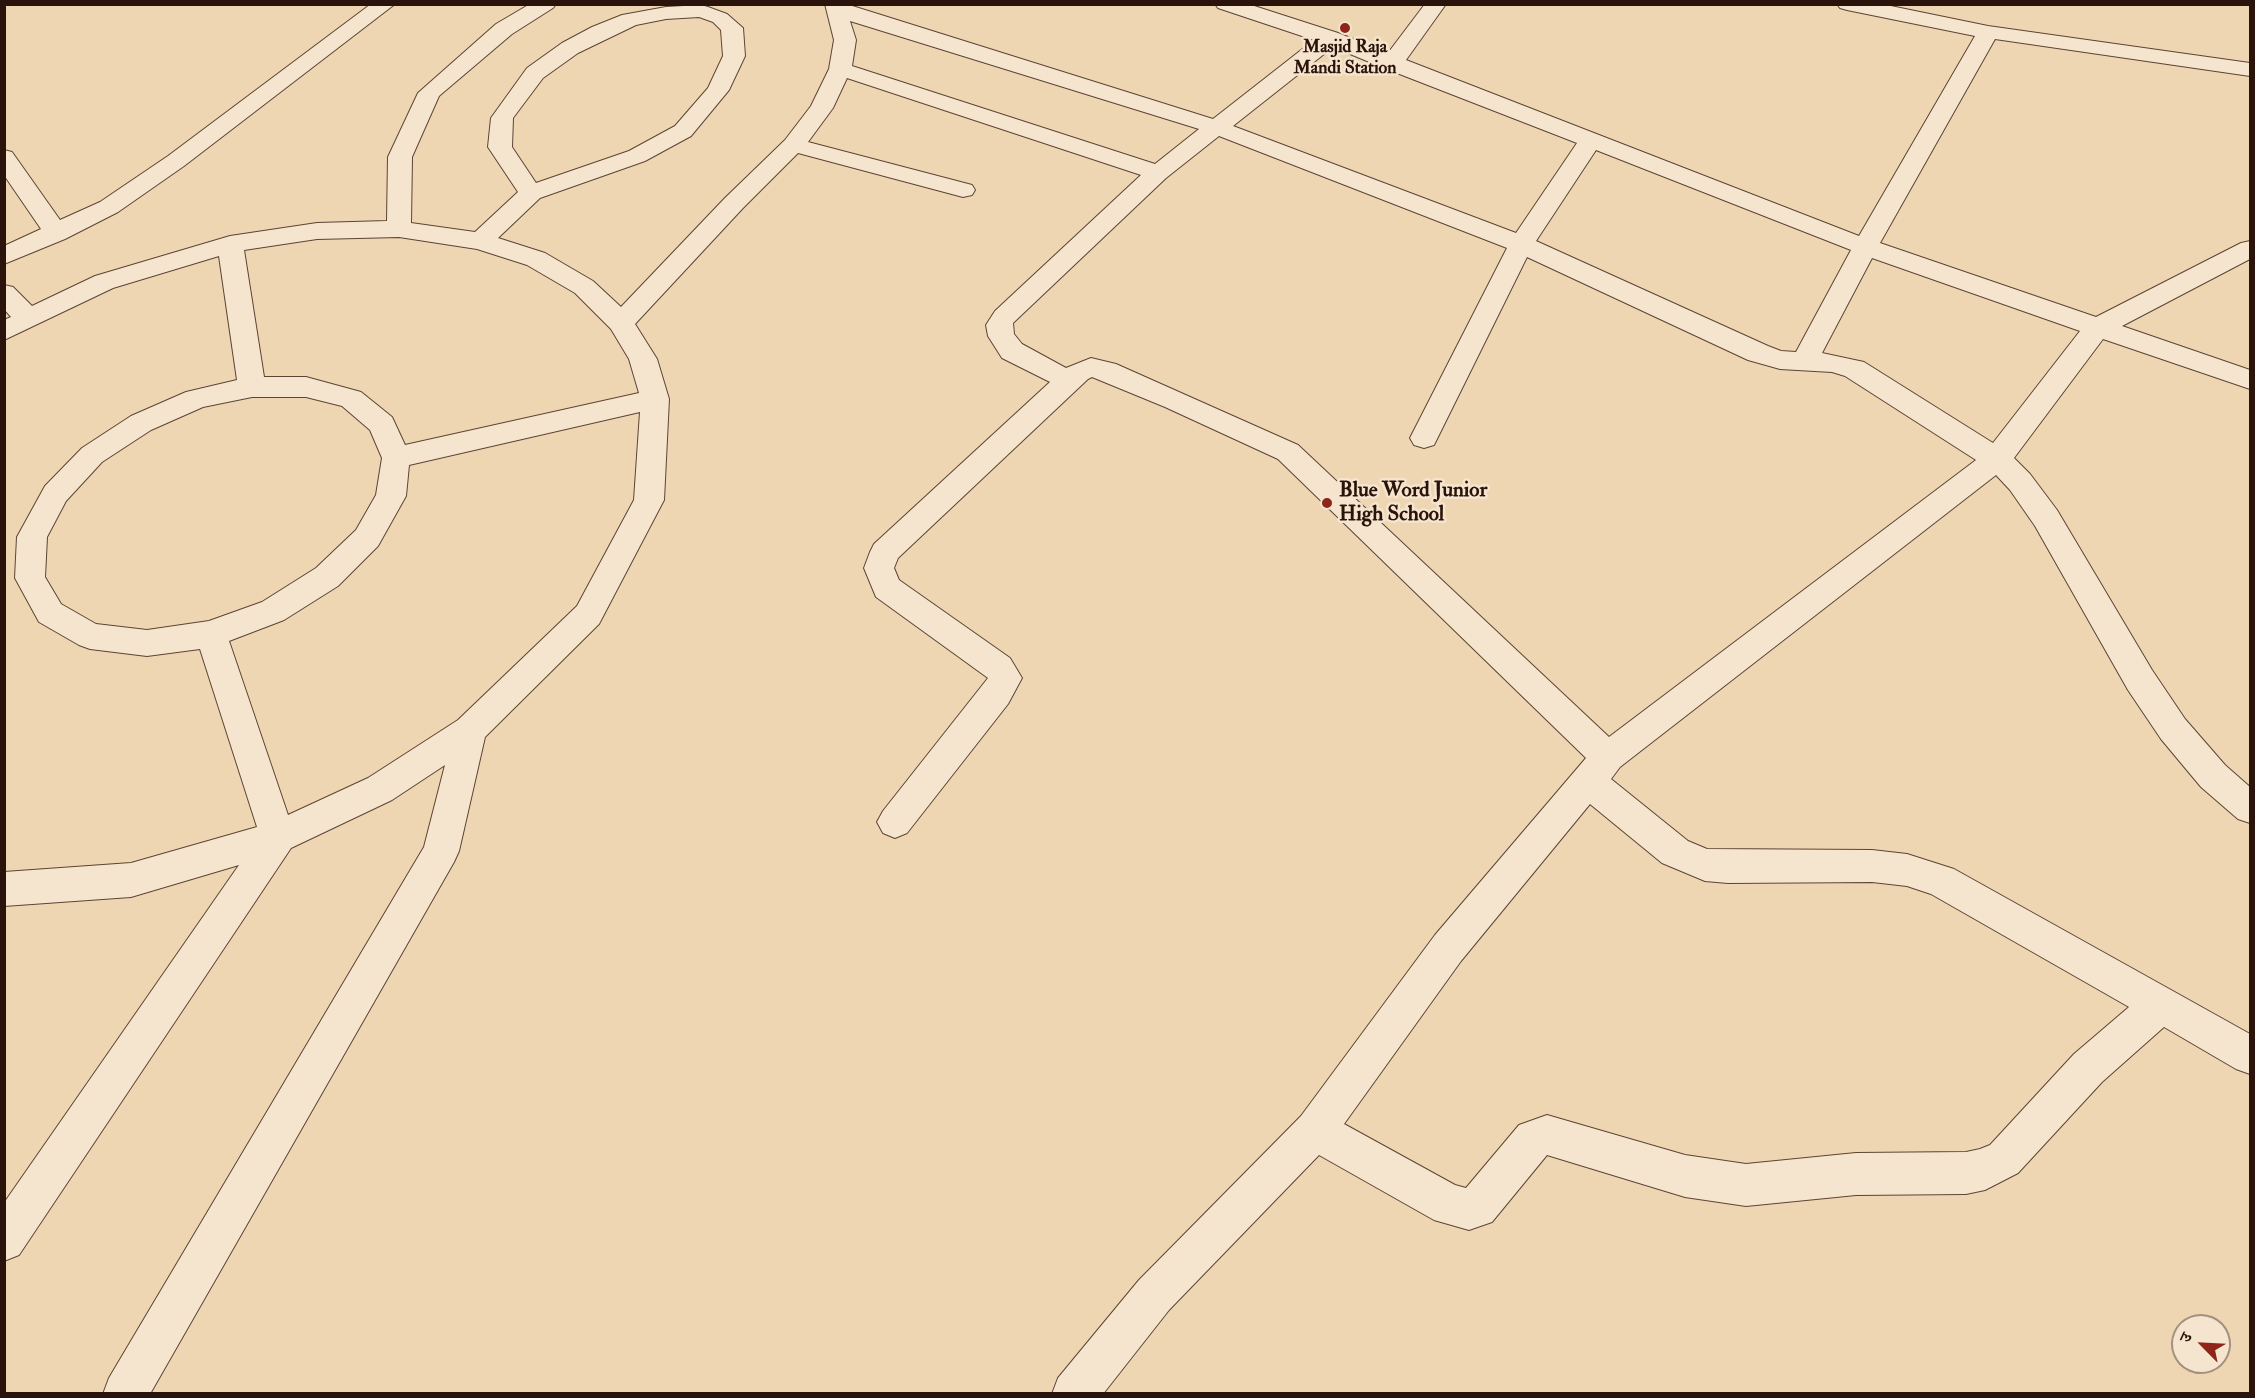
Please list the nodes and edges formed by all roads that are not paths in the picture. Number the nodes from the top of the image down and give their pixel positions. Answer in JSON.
{"nodes":[{"id":1,"x":385,"y":4,"type":"edge"},
{"id":2,"x":546,"y":4,"type":"edge"},
{"id":3,"x":1225,"y":4,"type":"edge"},
{"id":4,"x":1436,"y":4,"type":"edge"},
{"id":5,"x":1847,"y":4,"type":"edge"},
{"id":6,"x":836,"y":7,"type":"edge"},
{"id":7,"x":704,"y":8,"type":"edge"},
{"id":8,"x":1988,"y":32,"type":"junction"},
{"id":9,"x":1330,"y":38,"type":"junction"},
{"id":10,"x":1392,"y":63,"type":"junction"},
{"id":11,"x":840,"y":69,"type":"junction"},
{"id":12,"x":2250,"y":69,"type":"edge"},
{"id":13,"x":1218,"y":128,"type":"junction"},
{"id":14,"x":1591,"y":140,"type":"junction"},
{"id":15,"x":793,"y":145,"type":"junction"},
{"id":16,"x":4,"y":157,"type":"edge"},
{"id":17,"x":1158,"y":173,"type":"junction"},
{"id":18,"x":963,"y":190,"type":"dead end"},
{"id":19,"x":531,"y":193,"type":"junction"},
{"id":20,"x":399,"y":229,"type":"junction"},
{"id":21,"x":56,"y":233,"type":"junction"},
{"id":22,"x":480,"y":241,"type":"junction"},
{"id":23,"x":230,"y":244,"type":"junction"},
{"id":24,"x":1521,"y":244,"type":"junction"},
{"id":25,"x":1865,"y":247,"type":"junction"},
{"id":26,"x":2250,"y":249,"type":"edge"},
{"id":27,"x":4,"y":256,"type":"edge"},
{"id":28,"x":4,"y":293,"type":"edge"},
{"id":29,"x":621,"y":323,"type":"junction"},
{"id":30,"x":17,"y":325,"type":"edge"},
{"id":31,"x":2097,"y":327,"type":"junction"},
{"id":32,"x":1804,"y":362,"type":"junction"},
{"id":33,"x":1069,"y":380,"type":"junction"},
{"id":34,"x":2250,"y":380,"type":"edge"},
{"id":35,"x":252,"y":387,"type":"junction"},
{"id":36,"x":655,"y":399,"type":"junction"},
{"id":37,"x":1424,"y":438,"type":"dead end"},
{"id":38,"x":396,"y":458,"type":"junction"},
{"id":39,"x":1997,"y":459,"type":"junction"},
{"id":40,"x":18,"y":541,"type":"edge"},
{"id":41,"x":211,"y":634,"type":"junction"},
{"id":42,"x":470,"y":730,"type":"junction"},
{"id":43,"x":1598,"y":768,"type":"junction"},
{"id":44,"x":2250,"y":808,"type":"edge"},
{"id":45,"x":895,"y":822,"type":"dead end"},
{"id":46,"x":278,"y":837,"type":"junction"},
{"id":47,"x":4,"y":889,"type":"edge"},
{"id":48,"x":2161,"y":1004,"type":"junction"},
{"id":49,"x":2250,"y":1055,"type":"edge"},
{"id":50,"x":1315,"y":1130,"type":"junction"},
{"id":51,"x":4,"y":1239,"type":"edge"},
{"id":52,"x":126,"y":1394,"type":"edge"},
{"id":53,"x":1074,"y":1394,"type":"edge"}],
"edges":[{"from":1,"to":21,"type":"street"},
{"from":2,"to":20,"type":"street"},
{"from":3,"to":9,"type":"street"},
{"from":4,"to":10,"type":"street"},
{"from":5,"to":8,"type":"street"},
{"from":6,"to":11,"type":"street"},
{"from":6,"to":13,"type":"street"},
{"from":7,"to":19,"type":"street"},
{"from":7,"to":19,"type":"street"},
{"from":8,"to":12,"type":"street"},
{"from":8,"to":25,"type":"street"},
{"from":9,"to":10,"type":"street"},
{"from":9,"to":13,"type":"street"},
{"from":10,"to":14,"type":"street"},
{"from":11,"to":15,"type":"street"},
{"from":11,"to":17,"type":"street"},
{"from":13,"to":17,"type":"street"},
{"from":13,"to":24,"type":"street"},
{"from":14,"to":24,"type":"street"},
{"from":14,"to":25,"type":"street"},
{"from":15,"to":18,"type":"street"},
{"from":15,"to":29,"type":"street"},
{"from":16,"to":21,"type":"street"},
{"from":17,"to":33,"type":"street"},
{"from":19,"to":22,"type":"street"},
{"from":20,"to":22,"type":"street"},
{"from":20,"to":23,"type":"street"},
{"from":21,"to":27,"type":"street"},
{"from":22,"to":29,"type":"street"},
{"from":23,"to":30,"type":"street"},
{"from":23,"to":35,"type":"street"},
{"from":24,"to":32,"type":"street"},
{"from":24,"to":37,"type":"street"},
{"from":25,"to":31,"type":"street"},
{"from":25,"to":32,"type":"street"},
{"from":26,"to":31,"type":"street"},
{"from":28,"to":30,"type":"street"},
{"from":29,"to":36,"type":"street"},
{"from":31,"to":34,"type":"street"},
{"from":31,"to":39,"type":"street"},
{"from":32,"to":39,"type":"street"},
{"from":33,"to":43,"type":"street"},
{"from":33,"to":45,"type":"street"},
{"from":35,"to":38,"type":"street"},
{"from":35,"to":40,"type":"street"},
{"from":36,"to":38,"type":"street"},
{"from":36,"to":42,"type":"street"},
{"from":38,"to":41,"type":"street"},
{"from":39,"to":43,"type":"street"},
{"from":39,"to":44,"type":"street"},
{"from":40,"to":41,"type":"street"},
{"from":41,"to":46,"type":"street"},
{"from":42,"to":46,"type":"street"},
{"from":42,"to":52,"type":"street"},
{"from":43,"to":48,"type":"street"},
{"from":43,"to":50,"type":"street"},
{"from":46,"to":47,"type":"street"},
{"from":46,"to":51,"type":"street"},
{"from":48,"to":49,"type":"street"},
{"from":48,"to":50,"type":"street"},
{"from":50,"to":53,"type":"street"}]}
